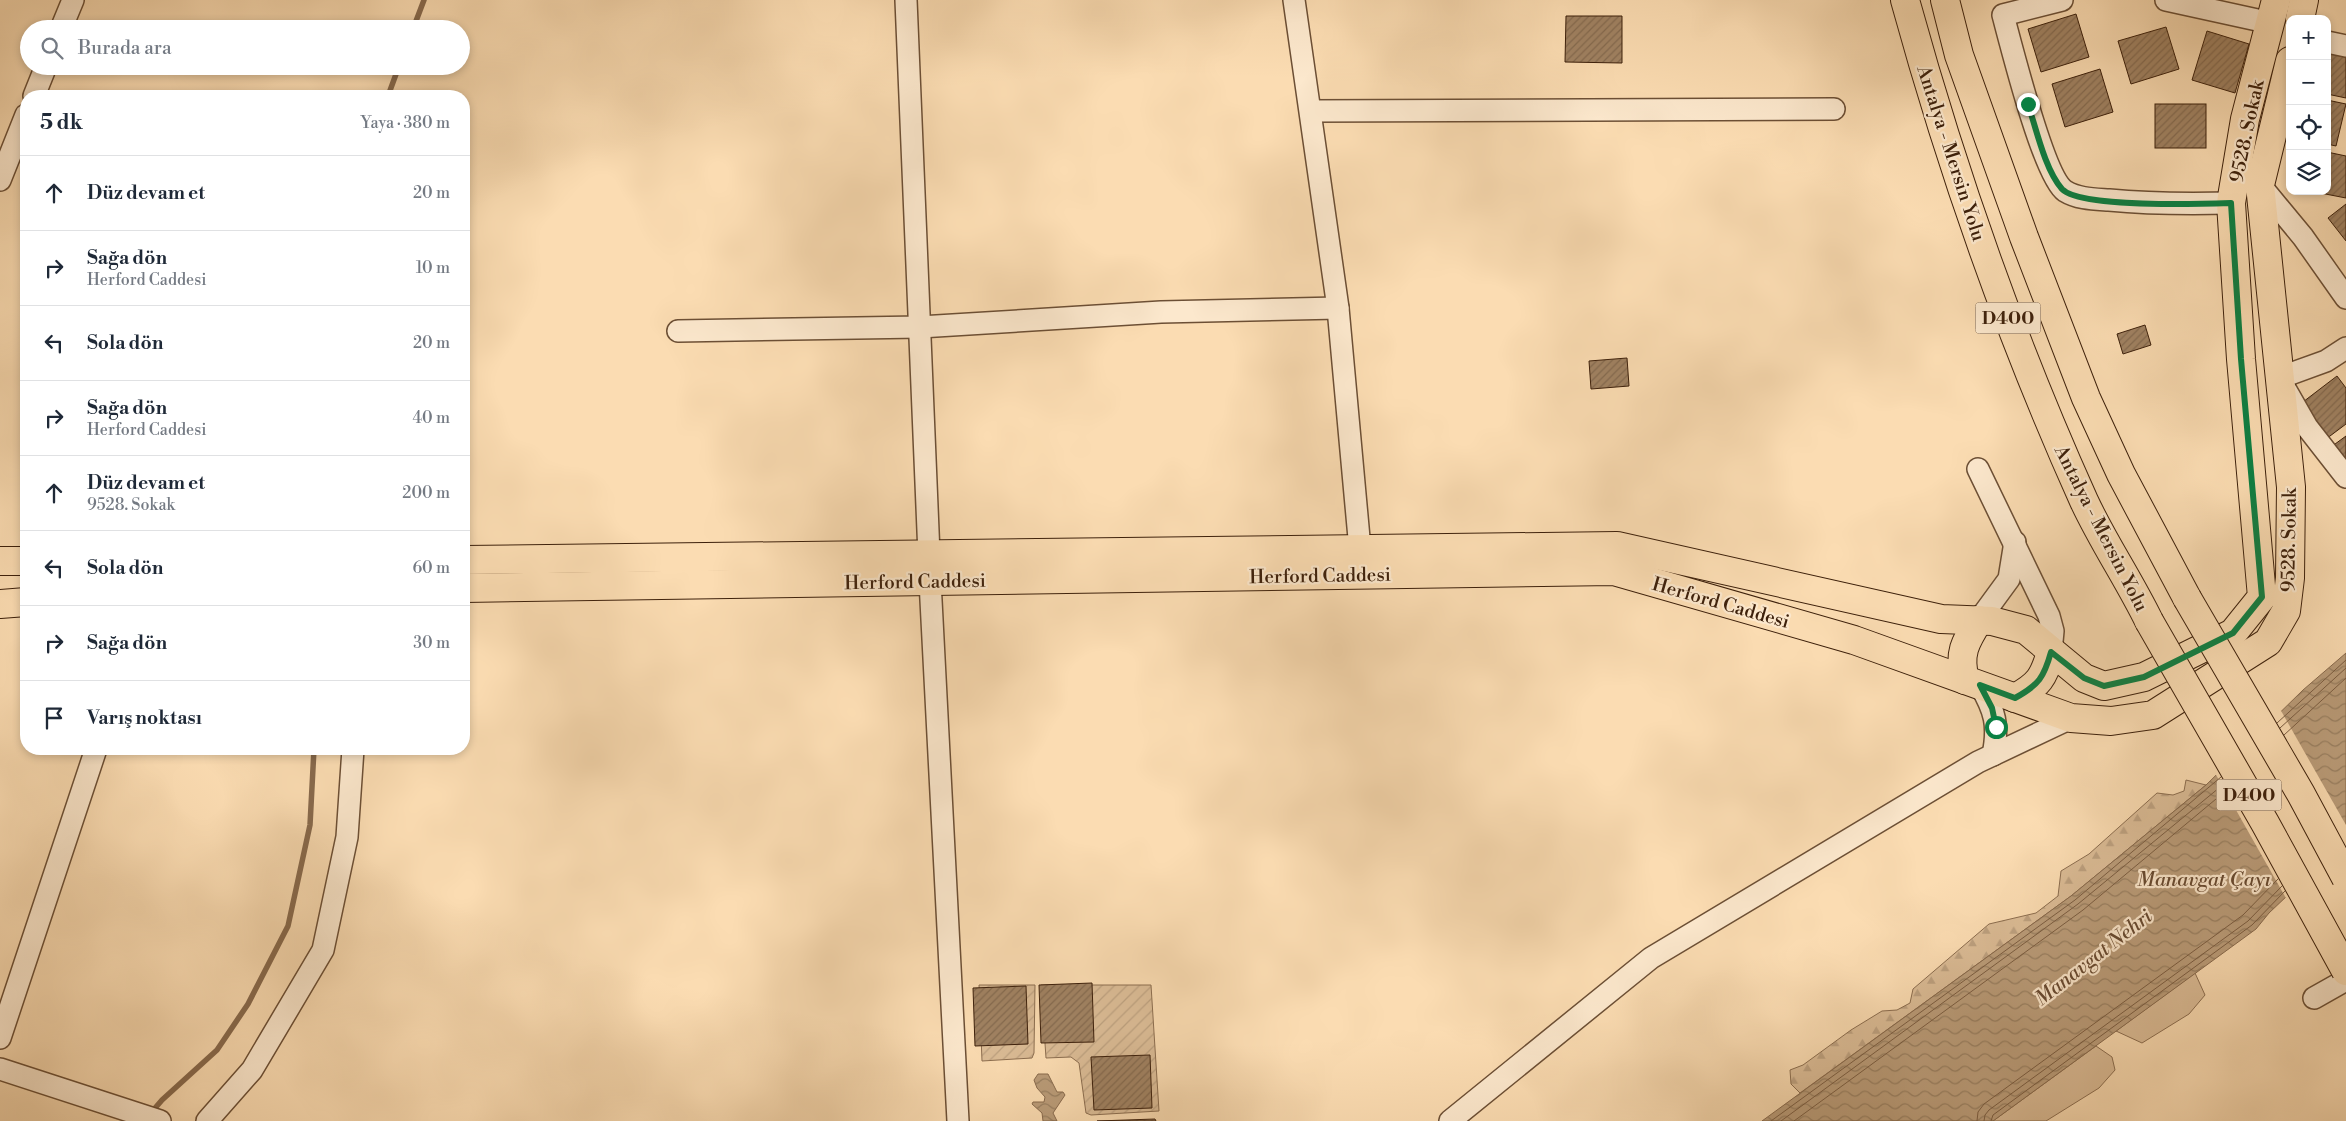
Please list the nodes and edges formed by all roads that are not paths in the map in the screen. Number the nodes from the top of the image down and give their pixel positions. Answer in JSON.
{"nodes":[{"id":1,"x":73,"y":0,"type":"edge"},
{"id":2,"x":906,"y":0,"type":"edge"},
{"id":3,"x":1294,"y":0,"type":"edge"},
{"id":4,"x":1906,"y":0,"type":"edge"},
{"id":5,"x":1945,"y":0,"type":"edge"},
{"id":6,"x":2062,"y":0,"type":"edge"},
{"id":7,"x":2166,"y":0,"type":"edge"},
{"id":8,"x":2304,"y":0,"type":"edge"},
{"id":9,"x":2001,"y":8,"type":"edge"},
{"id":10,"x":2274,"y":12,"type":"edge"},
{"id":11,"x":2301,"y":15,"type":"edge"},
{"id":12,"x":65,"y":20,"type":"edge"},
{"id":13,"x":2331,"y":43,"type":"edge"},
{"id":14,"x":2346,"y":46,"type":"edge"},
{"id":15,"x":42,"y":75,"type":"edge"},
{"id":16,"x":2286,"y":78,"type":"edge"},
{"id":17,"x":36,"y":90,"type":"edge"},
{"id":18,"x":1834,"y":109,"type":"dead end"},
{"id":19,"x":1311,"y":110,"type":"junction"},
{"id":20,"x":20,"y":130,"type":"edge"},
{"id":21,"x":0,"y":180,"type":"edge"},
{"id":22,"x":2260,"y":185,"type":"junction"},
{"id":23,"x":2231,"y":203,"type":"junction"},
{"id":24,"x":2346,"y":298,"type":"edge"},
{"id":25,"x":1338,"y":308,"type":"junction"},
{"id":26,"x":920,"y":327,"type":"junction"},
{"id":27,"x":678,"y":331,"type":"dead end"},
{"id":28,"x":2346,"y":348,"type":"edge"},
{"id":29,"x":2278,"y":378,"type":"junction"},
{"id":30,"x":1978,"y":469,"type":"dead end"},
{"id":31,"x":2346,"y":477,"type":"edge"},
{"id":32,"x":2015,"y":542,"type":"junction"},
{"id":33,"x":1360,"y":549,"type":"junction"},
{"id":34,"x":470,"y":560,"type":"edge"},
{"id":35,"x":0,"y":561,"type":"edge"},
{"id":36,"x":20,"y":561,"type":"edge"},
{"id":37,"x":930,"y":568,"type":"junction"},
{"id":38,"x":470,"y":588,"type":"edge"},
{"id":39,"x":20,"y":602,"type":"edge"},
{"id":40,"x":0,"y":604,"type":"edge"},
{"id":41,"x":1979,"y":620,"type":"junction"},
{"id":42,"x":2051,"y":652,"type":"junction"},
{"id":43,"x":2144,"y":677,"type":"joint"},
{"id":44,"x":1972,"y":683,"type":"junction"},
{"id":45,"x":2015,"y":698,"type":"junction"},
{"id":46,"x":2153,"y":715,"type":"joint"},
{"id":47,"x":2071,"y":718,"type":"junction"},
{"id":48,"x":94,"y":755,"type":"edge"},
{"id":49,"x":353,"y":755,"type":"edge"},
{"id":50,"x":1993,"y":756,"type":"junction"},
{"id":51,"x":2346,"y":878,"type":"edge"},
{"id":52,"x":2346,"y":970,"type":"edge"},
{"id":53,"x":2346,"y":980,"type":"edge"},
{"id":54,"x":2314,"y":998,"type":"dead end"},
{"id":55,"x":0,"y":1038,"type":"edge"},
{"id":56,"x":0,"y":1071,"type":"edge"},
{"id":57,"x":153,"y":1119,"type":"edge"},
{"id":58,"x":207,"y":1121,"type":"edge"},
{"id":59,"x":958,"y":1121,"type":"edge"},
{"id":60,"x":1450,"y":1121,"type":"edge"}],
"edges":[{"from":1,"to":12,"type":"street"},
{"from":2,"to":26,"type":"street"},
{"from":3,"to":19,"type":"street"},
{"from":4,"to":52,"type":"main road","name":"Antalya - Mersin Yolu","number":"D400","bridge":true},
{"from":5,"to":51,"type":"main road","name":"Antalya - Mersin Yolu","number":"D400","bridge":true},
{"from":6,"to":9,"type":"street"},
{"from":7,"to":10,"type":"street"},
{"from":8,"to":11,"type":"main road"},
{"from":9,"to":23,"type":"street"},
{"from":10,"to":23,"type":"main road","name":"9528. Sokak"},
{"from":13,"to":14,"type":"street"},
{"from":15,"to":17,"type":"street"},
{"from":16,"to":22,"type":"main road","name":"9528. Sokak"},
{"from":18,"to":19,"type":"street"},
{"from":19,"to":25,"type":"street"},
{"from":20,"to":21,"type":"street"},
{"from":22,"to":24,"type":"street"},
{"from":22,"to":29,"type":"main road","name":"9528. Sokak"},
{"from":23,"to":43,"type":"main road","name":"9528. Sokak"},
{"from":25,"to":26,"type":"street"},
{"from":25,"to":33,"type":"street"},
{"from":26,"to":27,"type":"street"},
{"from":26,"to":37,"type":"street"},
{"from":28,"to":29,"type":"street"},
{"from":29,"to":31,"type":"street"},
{"from":29,"to":46,"type":"main road","name":"9528. Sokak"},
{"from":30,"to":32,"type":"street"},
{"from":32,"to":41,"type":"street"},
{"from":32,"to":42,"type":"street"},
{"from":33,"to":37,"type":"main road","name":"Herford Caddesi"},
{"from":33,"to":41,"type":"main road","name":"Herford Caddesi"},
{"from":34,"to":37,"type":"main road","name":"Herford Caddesi"},
{"from":35,"to":36,"type":"main road"},
{"from":37,"to":38,"type":"main road","name":"Herford Caddesi"},
{"from":37,"to":44,"type":"main road","name":"Herford Caddesi"},
{"from":37,"to":59,"type":"street"},
{"from":39,"to":40,"type":"main road"},
{"from":41,"to":42,"type":"main road","name":"Herford Caddesi"},
{"from":41,"to":44,"type":"main road"},
{"from":42,"to":43,"type":"main road","name":"Herford Caddesi"},
{"from":42,"to":45,"type":"main road"},
{"from":44,"to":45,"type":"main road","name":"Herford Caddesi"},
{"from":44,"to":50,"type":"street"},
{"from":45,"to":47,"type":"main road","name":"Herford Caddesi"},
{"from":46,"to":47,"type":"main road","name":"Herford Caddesi"},
{"from":47,"to":50,"type":"street"},
{"from":48,"to":55,"type":"street"},
{"from":49,"to":58,"type":"street"},
{"from":50,"to":60,"type":"street"},
{"from":53,"to":54,"type":"street"},
{"from":56,"to":57,"type":"street"}]}
